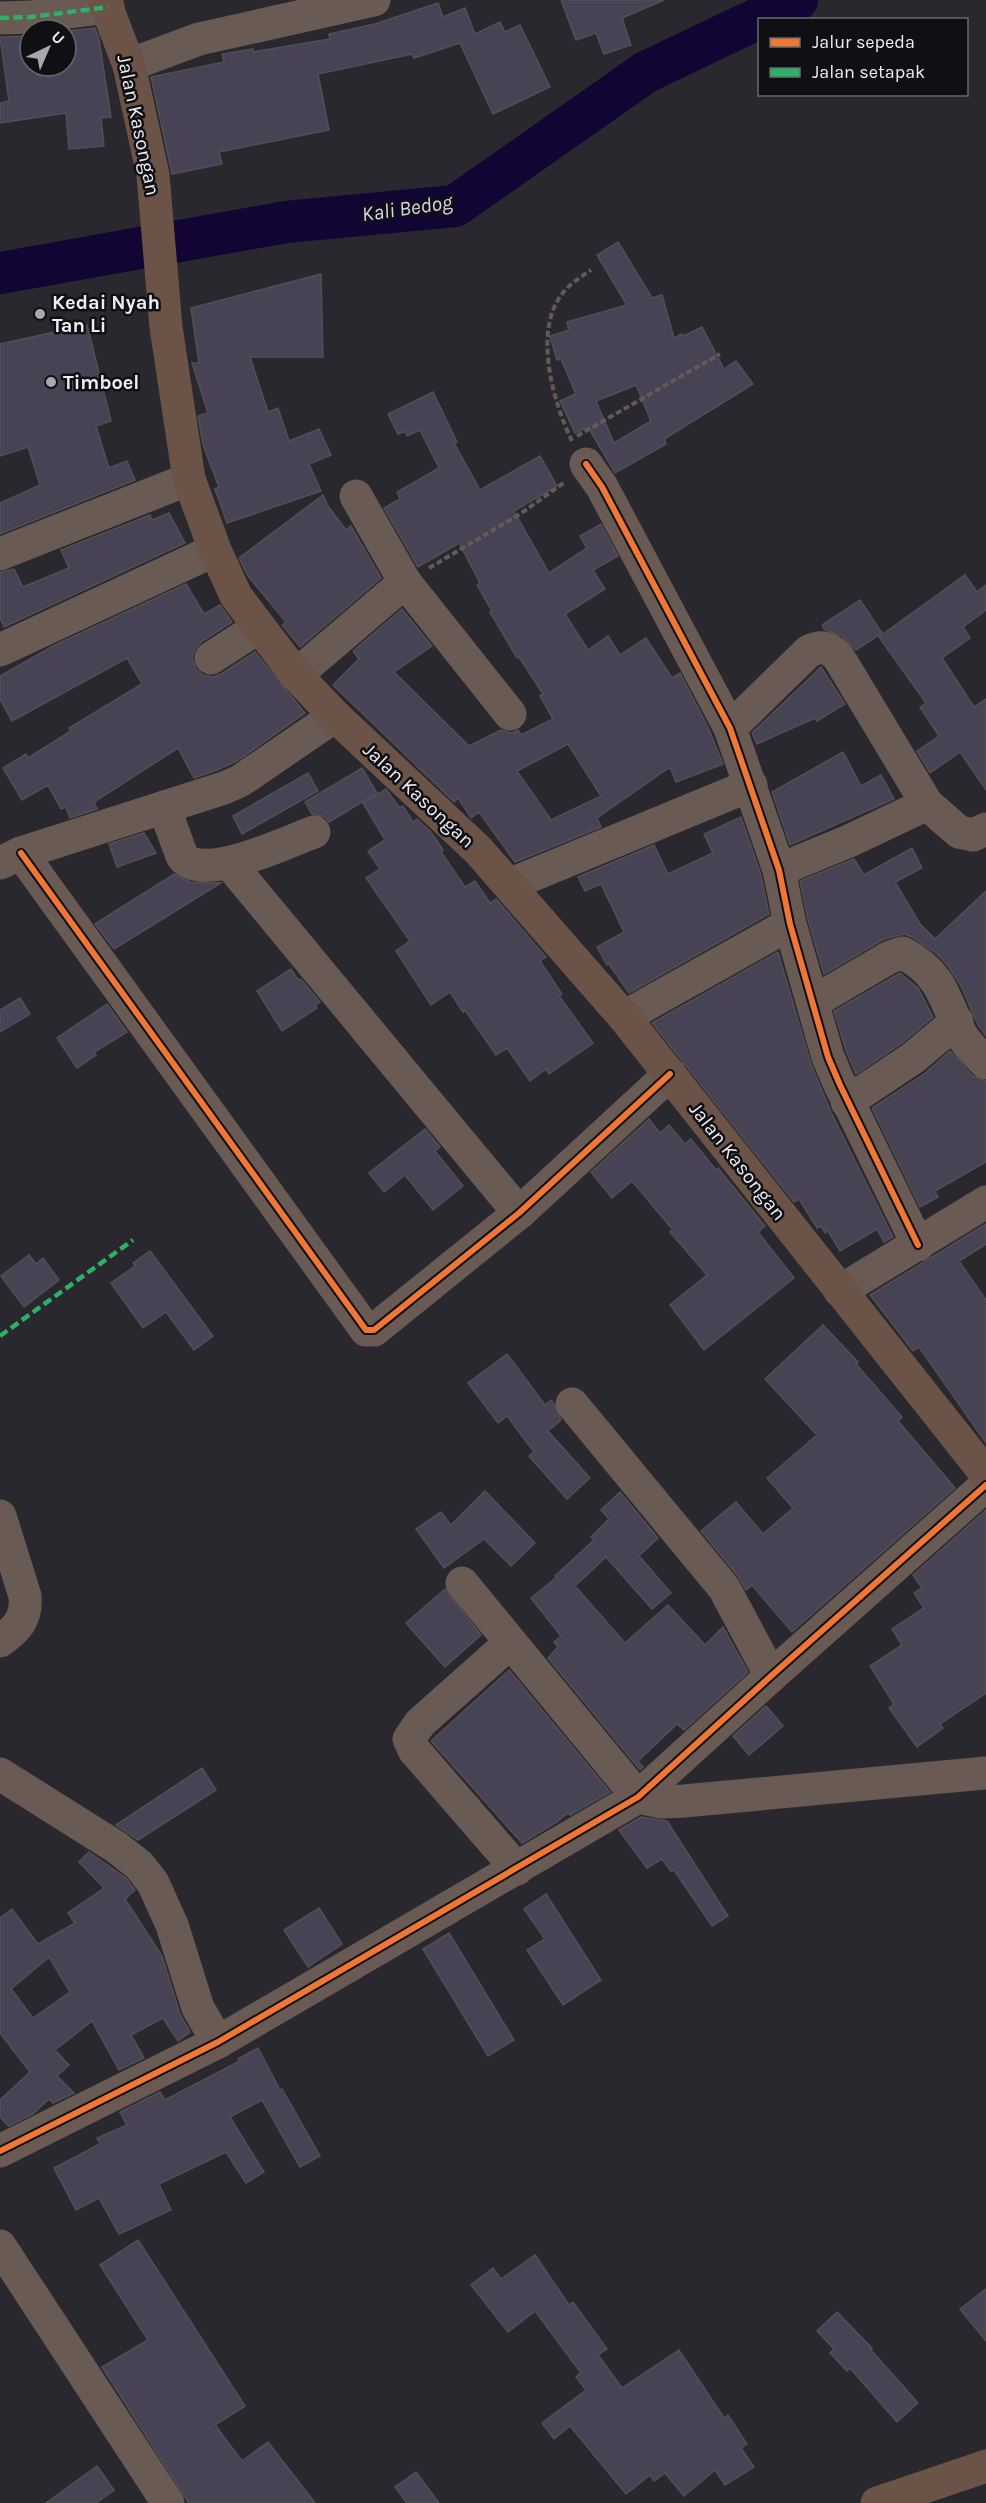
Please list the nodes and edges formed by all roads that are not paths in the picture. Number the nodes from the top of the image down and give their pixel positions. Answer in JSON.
{"nodes":[{"id":1,"x":374,"y":0,"type":"edge"},
{"id":2,"x":106,"y":4,"type":"edge"},
{"id":3,"x":0,"y":18,"type":"edge"},
{"id":4,"x":129,"y":65,"type":"junction"},
{"id":5,"x":579,"y":451,"type":"road end"},
{"id":6,"x":189,"y":479,"type":"junction"},
{"id":7,"x":356,"y":496,"type":"dead end"},
{"id":8,"x":215,"y":550,"type":"junction"},
{"id":9,"x":0,"y":554,"type":"edge"},
{"id":10,"x":405,"y":582,"type":"junction"},
{"id":11,"x":259,"y":627,"type":"junction"},
{"id":12,"x":0,"y":650,"type":"edge"},
{"id":13,"x":211,"y":658,"type":"dead end"},
{"id":14,"x":296,"y":675,"type":"junction"},
{"id":15,"x":510,"y":714,"type":"dead end"},
{"id":16,"x":335,"y":716,"type":"junction"},
{"id":17,"x":730,"y":728,"type":"junction"},
{"id":18,"x":751,"y":785,"type":"junction"},
{"id":19,"x":927,"y":804,"type":"junction"},
{"id":20,"x":164,"y":807,"type":"junction"},
{"id":21,"x":986,"y":829,"type":"edge"},
{"id":22,"x":314,"y":832,"type":"dead end"},
{"id":23,"x":10,"y":858,"type":"edge"},
{"id":24,"x":230,"y":864,"type":"junction"},
{"id":25,"x":779,"y":870,"type":"junction"},
{"id":26,"x":511,"y":884,"type":"junction"},
{"id":27,"x":790,"y":924,"type":"junction"},
{"id":28,"x":813,"y":1002,"type":"junction"},
{"id":29,"x":624,"y":1017,"type":"junction"},
{"id":30,"x":957,"y":1021,"type":"junction"},
{"id":31,"x":986,"y":1062,"type":"edge"},
{"id":32,"x":670,"y":1074,"type":"junction"},
{"id":33,"x":847,"y":1102,"type":"junction"},
{"id":34,"x":986,"y":1202,"type":"edge"},
{"id":35,"x":519,"y":1213,"type":"junction"},
{"id":36,"x":918,"y":1245,"type":"junction"},
{"id":37,"x":840,"y":1291,"type":"junction"},
{"id":38,"x":572,"y":1404,"type":"dead end"},
{"id":39,"x":986,"y":1474,"type":"edge"},
{"id":40,"x":986,"y":1485,"type":"edge"},
{"id":41,"x":0,"y":1516,"type":"edge"},
{"id":42,"x":462,"y":1583,"type":"dead end"},
{"id":43,"x":0,"y":1641,"type":"edge"},
{"id":44,"x":510,"y":1643,"type":"junction"},
{"id":45,"x":771,"y":1676,"type":"junction"},
{"id":46,"x":986,"y":1773,"type":"edge"},
{"id":47,"x":0,"y":1774,"type":"edge"},
{"id":48,"x":638,"y":1797,"type":"junction"},
{"id":49,"x":517,"y":1869,"type":"junction"},
{"id":50,"x":218,"y":2042,"type":"junction"},
{"id":51,"x":0,"y":2151,"type":"edge"},
{"id":52,"x":0,"y":2246,"type":"edge"},
{"id":53,"x":986,"y":2466,"type":"edge"},
{"id":54,"x":168,"y":2503,"type":"edge"},
{"id":55,"x":877,"y":2503,"type":"edge"}],
"edges":[{"from":1,"to":4,"type":"street"},
{"from":2,"to":3,"type":"street"},
{"from":2,"to":4,"type":"main road","name":"Jalan Kasongan"},
{"from":4,"to":6,"type":"main road","name":"Jalan Kasongan"},
{"from":5,"to":17,"type":"street"},
{"from":6,"to":8,"type":"main road","name":"Jalan Kasongan"},
{"from":6,"to":9,"type":"street"},
{"from":7,"to":10,"type":"street"},
{"from":8,"to":11,"type":"main road","name":"Jalan Kasongan"},
{"from":8,"to":12,"type":"street"},
{"from":10,"to":14,"type":"street"},
{"from":10,"to":15,"type":"street"},
{"from":11,"to":13,"type":"street"},
{"from":11,"to":14,"type":"main road","name":"Jalan Kasongan"},
{"from":14,"to":16,"type":"main road","name":"Jalan Kasongan"},
{"from":16,"to":20,"type":"street"},
{"from":16,"to":26,"type":"main road","name":"Jalan Kasongan"},
{"from":17,"to":18,"type":"street"},
{"from":17,"to":19,"type":"street"},
{"from":18,"to":25,"type":"street"},
{"from":18,"to":26,"type":"street"},
{"from":19,"to":21,"type":"street"},
{"from":19,"to":25,"type":"street"},
{"from":20,"to":23,"type":"street"},
{"from":20,"to":24,"type":"street"},
{"from":22,"to":24,"type":"street"},
{"from":23,"to":35,"type":"street"},
{"from":24,"to":35,"type":"street"},
{"from":25,"to":27,"type":"street"},
{"from":26,"to":29,"type":"main road","name":"Jalan Kasongan"},
{"from":27,"to":28,"type":"street"},
{"from":27,"to":29,"type":"street"},
{"from":28,"to":30,"type":"street"},
{"from":28,"to":33,"type":"street"},
{"from":29,"to":32,"type":"main road","name":"Jalan Kasongan"},
{"from":30,"to":31,"type":"street"},
{"from":30,"to":33,"type":"street"},
{"from":32,"to":35,"type":"street"},
{"from":32,"to":37,"type":"main road","name":"Jalan Kasongan"},
{"from":33,"to":36,"type":"street"},
{"from":34,"to":36,"type":"street"},
{"from":36,"to":37,"type":"street"},
{"from":37,"to":39,"type":"main road","name":"Jalan Kasongan"},
{"from":38,"to":45,"type":"street"},
{"from":40,"to":45,"type":"street"},
{"from":41,"to":43,"type":"street"},
{"from":42,"to":44,"type":"street"},
{"from":44,"to":48,"type":"street"},
{"from":44,"to":49,"type":"street"},
{"from":45,"to":48,"type":"street"},
{"from":46,"to":48,"type":"street"},
{"from":47,"to":50,"type":"street"},
{"from":48,"to":49,"type":"street"},
{"from":49,"to":50,"type":"street"},
{"from":50,"to":51,"type":"street"},
{"from":52,"to":54,"type":"street"},
{"from":53,"to":55,"type":"main road"}]}
